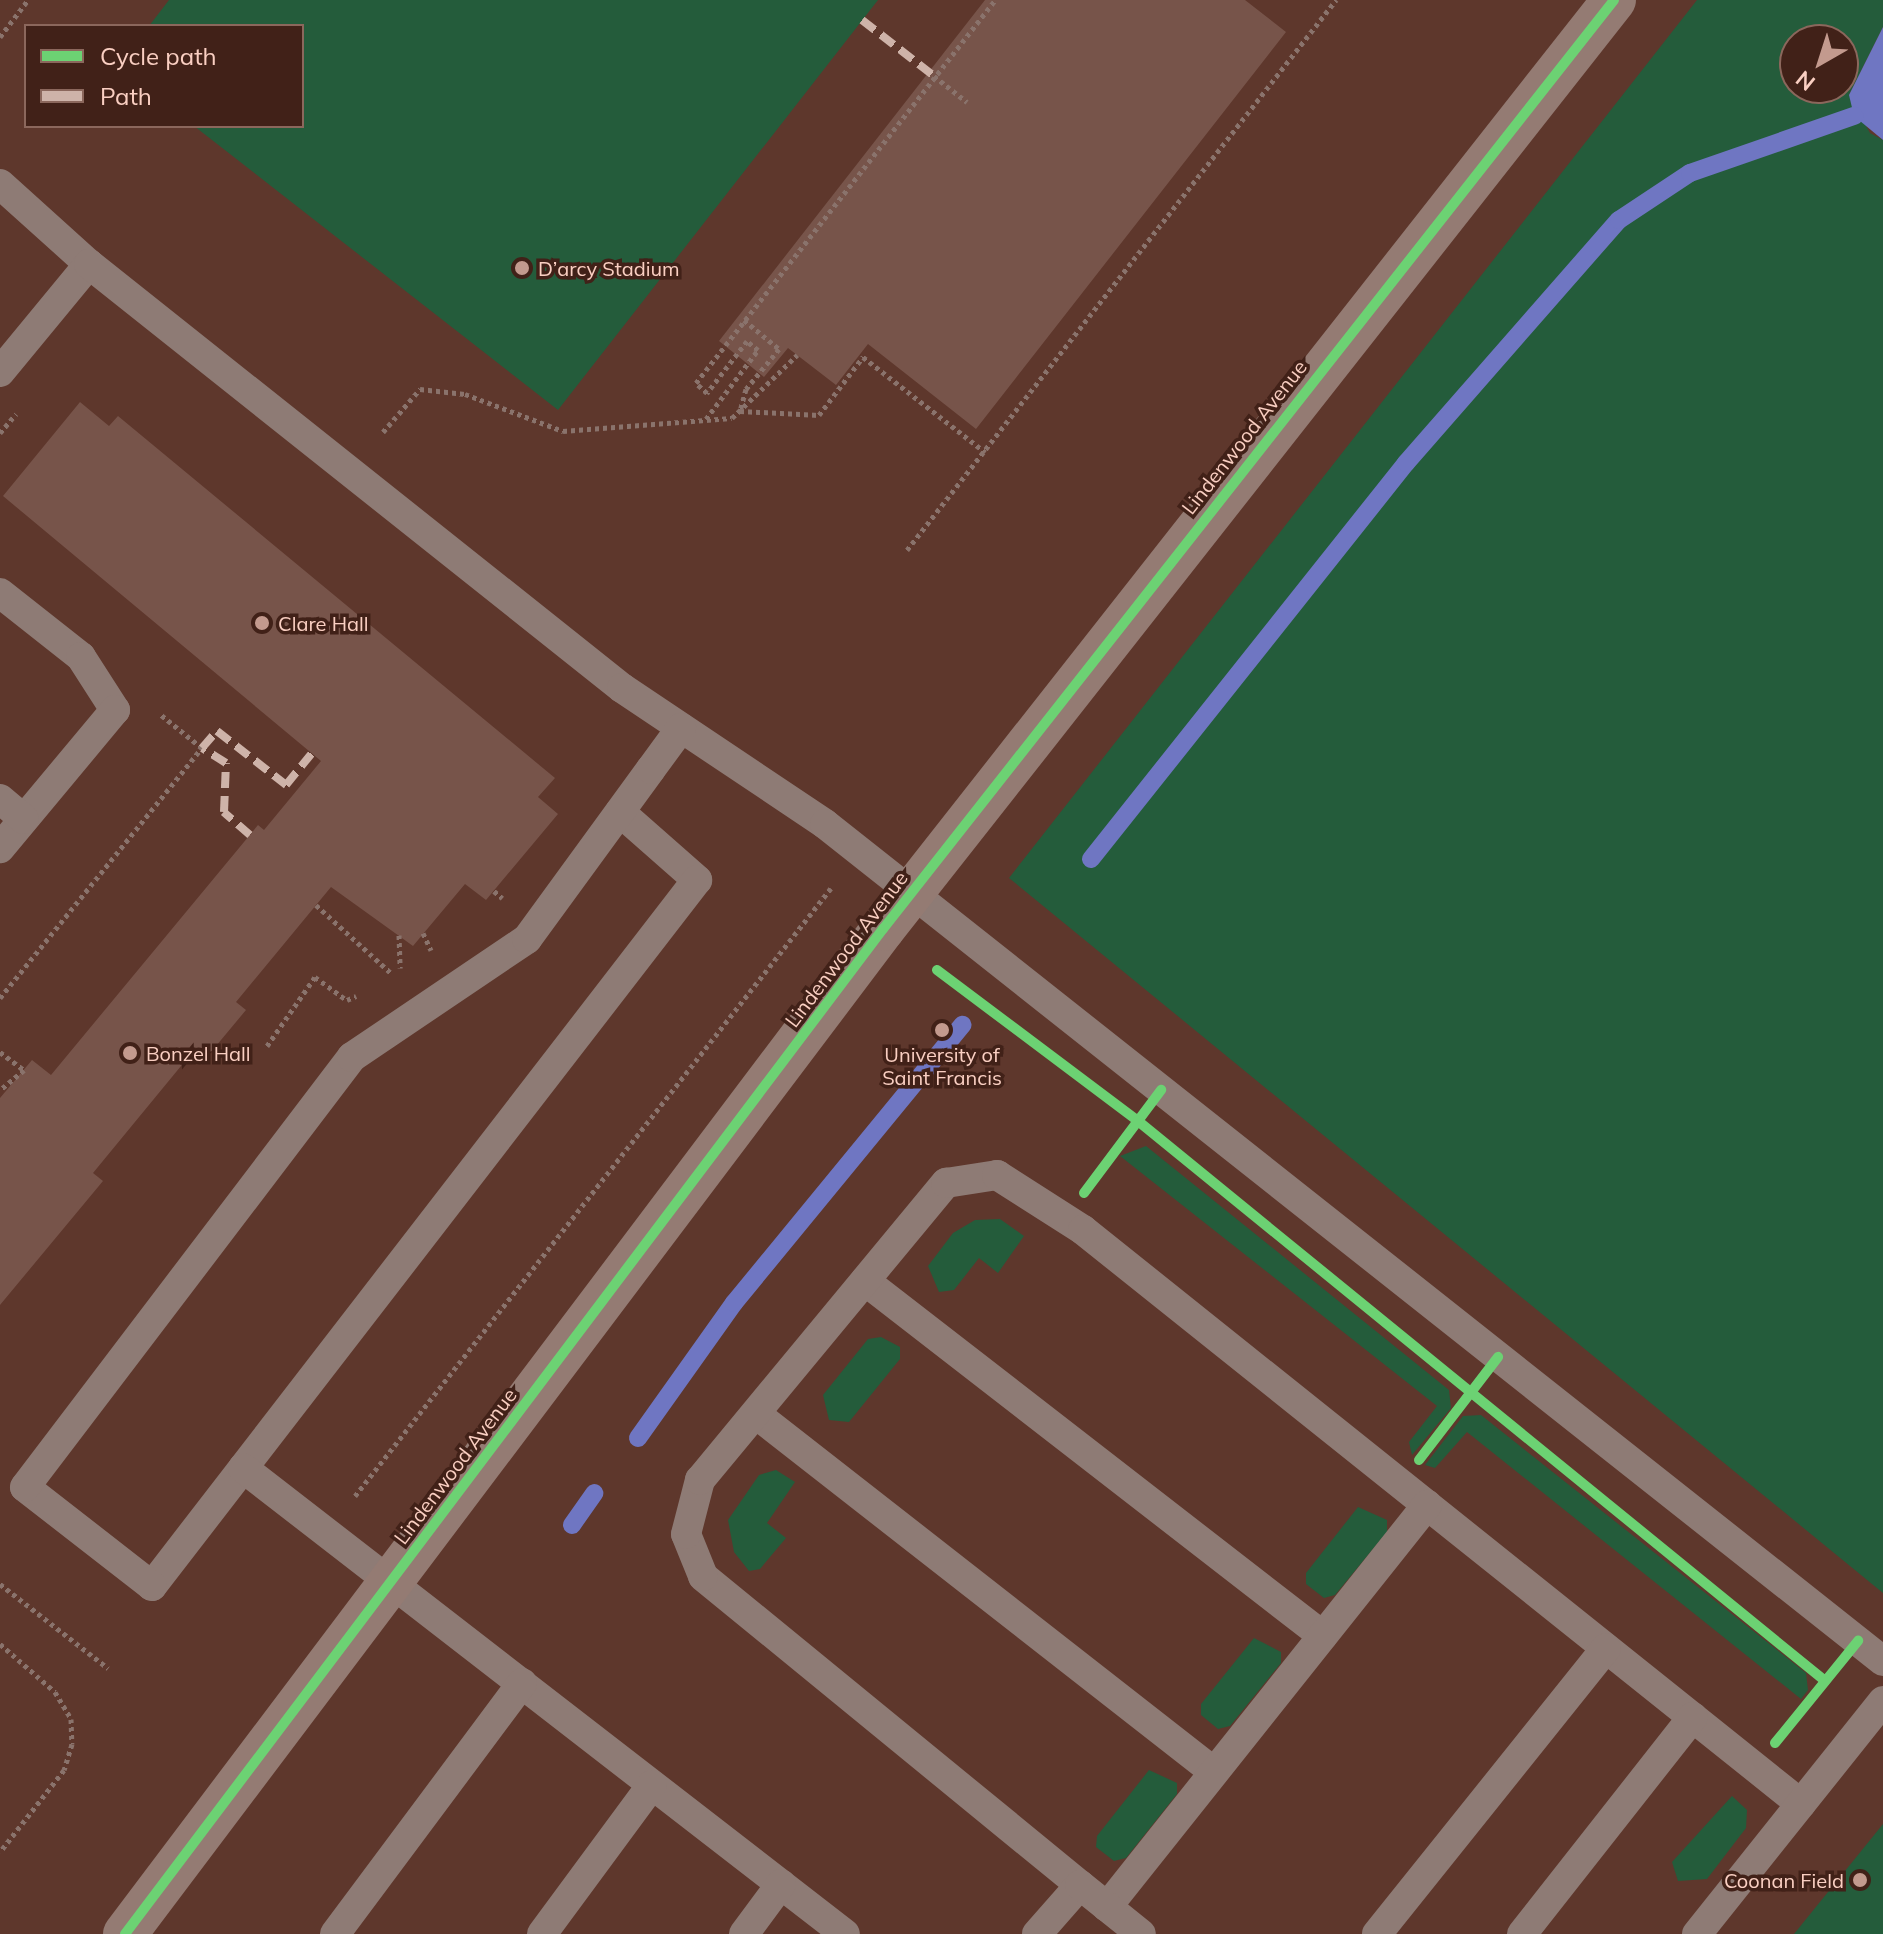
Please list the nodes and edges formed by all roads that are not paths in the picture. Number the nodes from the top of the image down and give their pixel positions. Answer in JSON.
{"nodes":[{"id":1,"x":1614,"y":0,"type":"edge"},
{"id":2,"x":0,"y":184,"type":"edge"},
{"id":3,"x":89,"y":264,"type":"junction"},
{"id":4,"x":0,"y":372,"type":"edge"},
{"id":5,"x":0,"y":593,"type":"edge"},
{"id":6,"x":681,"y":728,"type":"junction"},
{"id":7,"x":0,"y":799,"type":"edge"},
{"id":8,"x":620,"y":812,"type":"junction"},
{"id":9,"x":24,"y":819,"type":"junction"},
{"id":10,"x":0,"y":848,"type":"edge"},
{"id":11,"x":912,"y":893,"type":"junction"},
{"id":12,"x":865,"y":1281,"type":"junction"},
{"id":13,"x":756,"y":1414,"type":"junction"},
{"id":14,"x":243,"y":1468,"type":"junction"},
{"id":15,"x":1427,"y":1505,"type":"junction"},
{"id":16,"x":390,"y":1582,"type":"junction"},
{"id":17,"x":1323,"y":1636,"type":"junction"},
{"id":18,"x":1606,"y":1648,"type":"junction"},
{"id":19,"x":1883,"y":1661,"type":"edge"},
{"id":20,"x":522,"y":1683,"type":"junction"},
{"id":21,"x":1883,"y":1701,"type":"edge"},
{"id":22,"x":1693,"y":1717,"type":"junction"},
{"id":23,"x":1214,"y":1772,"type":"junction"},
{"id":24,"x":652,"y":1785,"type":"junction"},
{"id":25,"x":1801,"y":1804,"type":"junction"},
{"id":26,"x":781,"y":1884,"type":"junction"},
{"id":27,"x":1080,"y":1885,"type":"junction"},
{"id":28,"x":1107,"y":1907,"type":"junction"},
{"id":29,"x":125,"y":1934,"type":"edge"},
{"id":30,"x":335,"y":1934,"type":"edge"},
{"id":31,"x":542,"y":1934,"type":"edge"},
{"id":32,"x":744,"y":1934,"type":"edge"},
{"id":33,"x":845,"y":1934,"type":"edge"},
{"id":34,"x":1037,"y":1934,"type":"edge"},
{"id":35,"x":1141,"y":1934,"type":"edge"},
{"id":36,"x":1377,"y":1934,"type":"edge"},
{"id":37,"x":1522,"y":1934,"type":"edge"},
{"id":38,"x":1697,"y":1934,"type":"edge"}],
"edges":[{"from":1,"to":11,"type":"street","name":"Lindenwood Avenue"},
{"from":2,"to":3,"type":"lane"},
{"from":3,"to":4,"type":"lane"},
{"from":3,"to":6,"type":"lane"},
{"from":5,"to":9,"type":"lane"},
{"from":6,"to":8,"type":"lane"},
{"from":6,"to":11,"type":"lane"},
{"from":7,"to":9,"type":"lane"},
{"from":8,"to":14,"type":"lane"},
{"from":8,"to":14,"type":"lane"},
{"from":9,"to":10,"type":"lane"},
{"from":11,"to":16,"type":"street","name":"Lindenwood Avenue"},
{"from":11,"to":19,"type":"lane"},
{"from":12,"to":13,"type":"lane"},
{"from":12,"to":15,"type":"lane"},
{"from":12,"to":17,"type":"lane"},
{"from":13,"to":23,"type":"lane"},
{"from":13,"to":27,"type":"lane"},
{"from":14,"to":16,"type":"lane"},
{"from":15,"to":17,"type":"lane"},
{"from":15,"to":18,"type":"lane"},
{"from":16,"to":20,"type":"lane"},
{"from":16,"to":29,"type":"street","name":"Lindenwood Avenue"},
{"from":17,"to":23,"type":"lane"},
{"from":18,"to":22,"type":"lane"},
{"from":18,"to":36,"type":"lane"},
{"from":20,"to":24,"type":"lane"},
{"from":20,"to":30,"type":"lane"},
{"from":21,"to":25,"type":"lane"},
{"from":22,"to":25,"type":"lane"},
{"from":22,"to":37,"type":"lane"},
{"from":23,"to":28,"type":"lane"},
{"from":24,"to":26,"type":"lane"},
{"from":24,"to":31,"type":"lane"},
{"from":25,"to":38,"type":"lane"},
{"from":26,"to":32,"type":"lane"},
{"from":26,"to":33,"type":"lane"},
{"from":27,"to":28,"type":"lane"},
{"from":27,"to":34,"type":"lane"},
{"from":28,"to":35,"type":"lane"}]}
